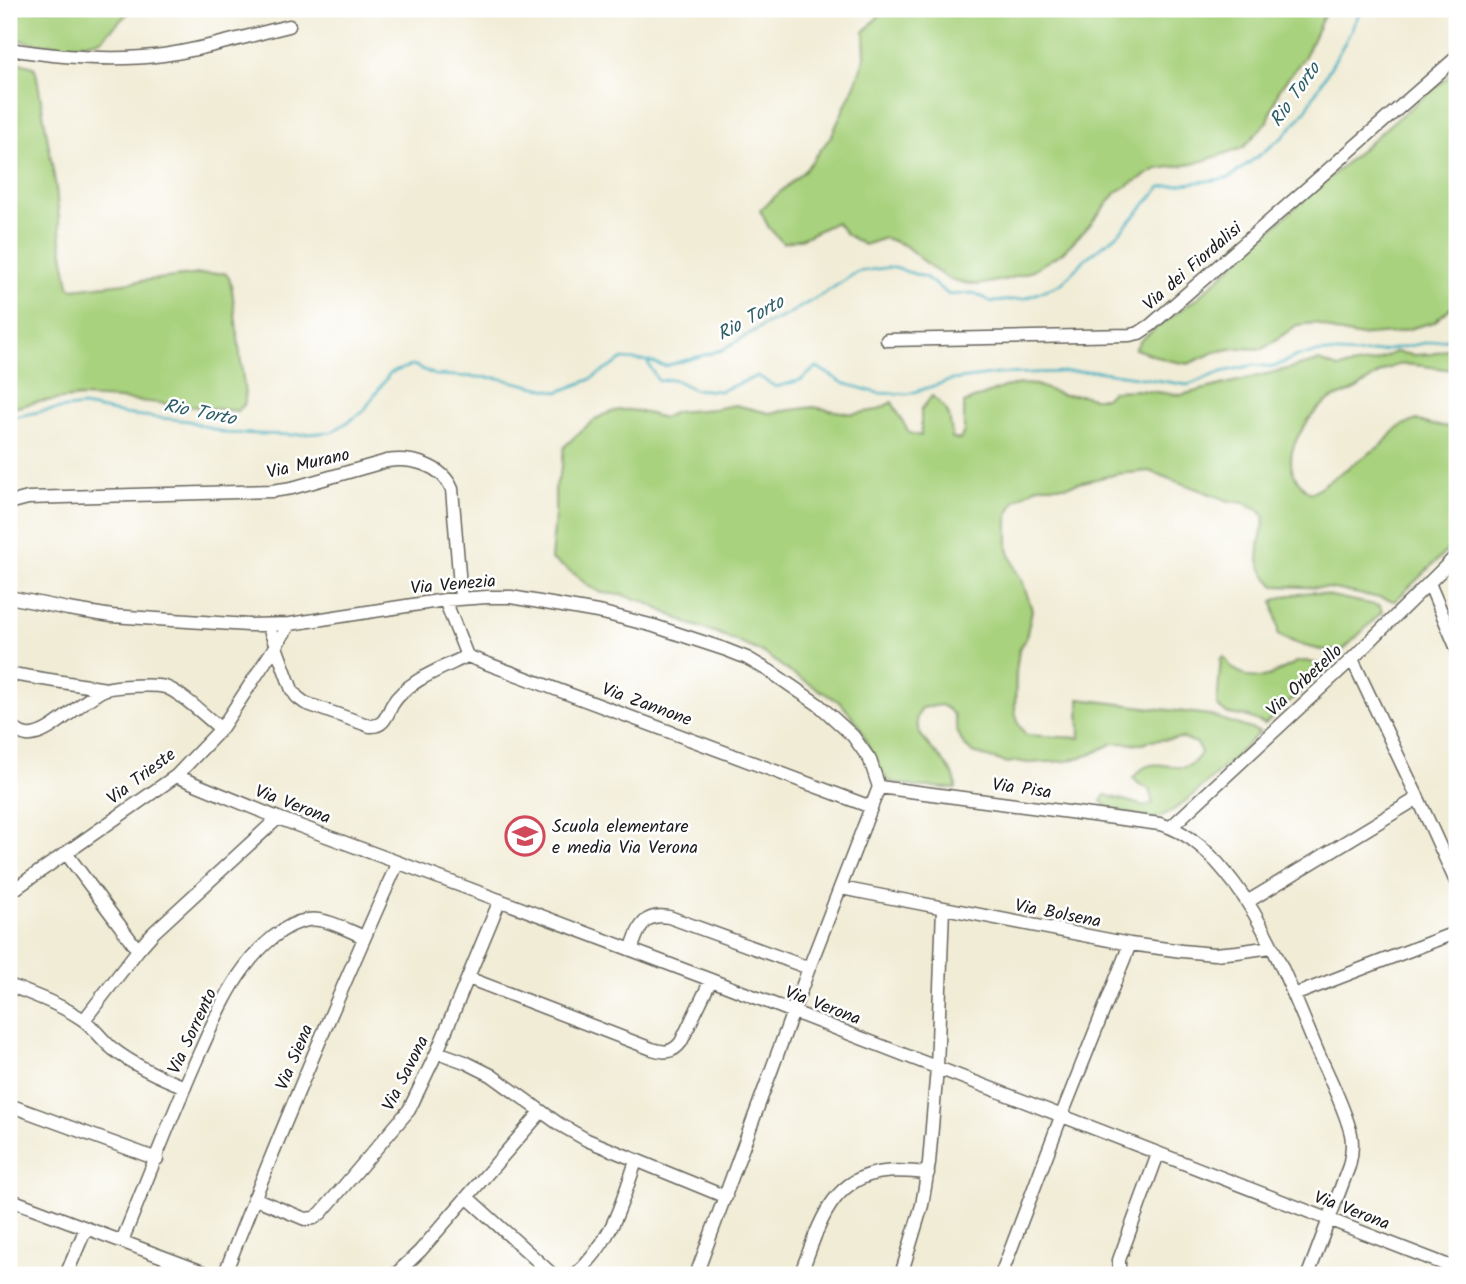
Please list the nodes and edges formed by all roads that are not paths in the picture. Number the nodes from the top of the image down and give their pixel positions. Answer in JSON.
{"nodes":[{"id":1,"x":289,"y":26,"type":"dead end"},
{"id":2,"x":9,"y":49,"type":"edge"},
{"id":3,"x":1457,"y":57,"type":"edge"},
{"id":4,"x":887,"y":340,"type":"dead end"},
{"id":5,"x":9,"y":503,"type":"edge"},
{"id":6,"x":1457,"y":555,"type":"edge"},
{"id":7,"x":1429,"y":583,"type":"junction"},
{"id":8,"x":9,"y":597,"type":"edge"},
{"id":9,"x":461,"y":598,"type":"junction"},
{"id":10,"x":445,"y":600,"type":"junction"},
{"id":11,"x":290,"y":624,"type":"junction"},
{"id":12,"x":268,"y":625,"type":"junction"},
{"id":13,"x":276,"y":647,"type":"junction"},
{"id":14,"x":1457,"y":649,"type":"edge"},
{"id":15,"x":467,"y":656,"type":"junction"},
{"id":16,"x":1352,"y":659,"type":"junction"},
{"id":17,"x":18,"y":675,"type":"dead end"},
{"id":18,"x":106,"y":689,"type":"junction"},
{"id":19,"x":9,"y":724,"type":"edge"},
{"id":20,"x":221,"y":729,"type":"junction"},
{"id":21,"x":176,"y":776,"type":"junction"},
{"id":22,"x":879,"y":787,"type":"junction"},
{"id":23,"x":1419,"y":798,"type":"junction"},
{"id":24,"x":871,"y":807,"type":"junction"},
{"id":25,"x":278,"y":818,"type":"junction"},
{"id":26,"x":1171,"y":827,"type":"junction"},
{"id":27,"x":65,"y":853,"type":"junction"},
{"id":28,"x":398,"y":862,"type":"junction"},
{"id":29,"x":1457,"y":884,"type":"edge"},
{"id":30,"x":841,"y":888,"type":"junction"},
{"id":31,"x":9,"y":893,"type":"edge"},
{"id":32,"x":500,"y":900,"type":"junction"},
{"id":33,"x":1247,"y":902,"type":"junction"},
{"id":34,"x":943,"y":908,"type":"junction"},
{"id":35,"x":1457,"y":932,"type":"edge"},
{"id":36,"x":364,"y":937,"type":"junction"},
{"id":37,"x":1130,"y":944,"type":"junction"},
{"id":38,"x":1271,"y":947,"type":"junction"},
{"id":39,"x":138,"y":950,"type":"junction"},
{"id":40,"x":631,"y":950,"type":"junction"},
{"id":41,"x":809,"y":968,"type":"junction"},
{"id":42,"x":468,"y":978,"type":"junction"},
{"id":43,"x":711,"y":981,"type":"junction"},
{"id":44,"x":9,"y":985,"type":"edge"},
{"id":45,"x":1294,"y":995,"type":"junction"},
{"id":46,"x":793,"y":1012,"type":"junction"},
{"id":47,"x":85,"y":1020,"type":"junction"},
{"id":48,"x":437,"y":1052,"type":"junction"},
{"id":49,"x":937,"y":1068,"type":"junction"},
{"id":50,"x":185,"y":1087,"type":"junction"},
{"id":51,"x":9,"y":1105,"type":"edge"},
{"id":52,"x":541,"y":1112,"type":"junction"},
{"id":53,"x":1061,"y":1117,"type":"junction"},
{"id":54,"x":1158,"y":1154,"type":"junction"},
{"id":55,"x":157,"y":1159,"type":"junction"},
{"id":56,"x":636,"y":1161,"type":"junction"},
{"id":57,"x":928,"y":1173,"type":"junction"},
{"id":58,"x":467,"y":1197,"type":"junction"},
{"id":59,"x":726,"y":1197,"type":"junction"},
{"id":60,"x":254,"y":1198,"type":"junction"},
{"id":61,"x":9,"y":1199,"type":"edge"},
{"id":62,"x":1330,"y":1220,"type":"junction"},
{"id":63,"x":86,"y":1228,"type":"junction"},
{"id":64,"x":122,"y":1241,"type":"junction"},
{"id":65,"x":1457,"y":1269,"type":"edge"},
{"id":66,"x":232,"y":1271,"type":"edge"},
{"id":67,"x":66,"y":1275,"type":"edge"},
{"id":68,"x":211,"y":1275,"type":"edge"},
{"id":69,"x":395,"y":1275,"type":"edge"},
{"id":70,"x":553,"y":1275,"type":"edge"},
{"id":71,"x":575,"y":1275,"type":"edge"},
{"id":72,"x":696,"y":1275,"type":"edge"},
{"id":73,"x":800,"y":1275,"type":"edge"},
{"id":74,"x":901,"y":1275,"type":"edge"},
{"id":75,"x":1001,"y":1275,"type":"edge"},
{"id":76,"x":1121,"y":1275,"type":"edge"},
{"id":77,"x":1308,"y":1275,"type":"edge"}],
"edges":[{"from":1,"to":2,"type":"street"},
{"from":3,"to":4,"type":"street","name":"Via dei Fiordalisi"},
{"from":5,"to":9,"type":"street","name":"Via Murano"},
{"from":6,"to":7,"type":"street","name":"Via Orbetello"},
{"from":7,"to":14,"type":"street"},
{"from":7,"to":16,"type":"street","name":"Via Orbetello"},
{"from":8,"to":12,"type":"street","name":"Via Venezia"},
{"from":9,"to":10,"type":"street","name":"Via Venezia"},
{"from":9,"to":22,"type":"street","name":"Via Venezia"},
{"from":10,"to":11,"type":"street","name":"Via Venezia"},
{"from":10,"to":15,"type":"street"},
{"from":11,"to":12,"type":"street","name":"Via Venezia"},
{"from":11,"to":13,"type":"street","name":"Via Trieste"},
{"from":12,"to":13,"type":"street"},
{"from":13,"to":15,"type":"street"},
{"from":13,"to":20,"type":"street","name":"Via Trieste"},
{"from":15,"to":24,"type":"street","name":"Via Zannone"},
{"from":16,"to":23,"type":"street"},
{"from":16,"to":26,"type":"street","name":"Via Orbetello"},
{"from":17,"to":18,"type":"street"},
{"from":18,"to":19,"type":"street"},
{"from":18,"to":20,"type":"street"},
{"from":20,"to":21,"type":"street","name":"Via Trieste"},
{"from":21,"to":25,"type":"street","name":"Via Verona"},
{"from":21,"to":27,"type":"street","name":"Via Trieste"},
{"from":22,"to":24,"type":"street"},
{"from":22,"to":26,"type":"street","name":"Via Pisa"},
{"from":23,"to":29,"type":"street"},
{"from":23,"to":33,"type":"street"},
{"from":24,"to":30,"type":"street"},
{"from":25,"to":28,"type":"street","name":"Via Verona"},
{"from":25,"to":39,"type":"street"},
{"from":26,"to":33,"type":"street","name":"Via Pisa"},
{"from":27,"to":31,"type":"street","name":"Via Trieste"},
{"from":27,"to":39,"type":"street"},
{"from":28,"to":32,"type":"street","name":"Via Verona"},
{"from":28,"to":36,"type":"street","name":"Via Siena"},
{"from":30,"to":34,"type":"street","name":"Via Bolsena"},
{"from":30,"to":41,"type":"street"},
{"from":32,"to":40,"type":"street","name":"Via Verona"},
{"from":32,"to":42,"type":"street","name":"Via Savona"},
{"from":33,"to":38,"type":"street","name":"Via Pisa"},
{"from":34,"to":37,"type":"street","name":"Via Bolsena"},
{"from":34,"to":49,"type":"street"},
{"from":35,"to":45,"type":"street"},
{"from":36,"to":50,"type":"street","name":"Via Sorrento"},
{"from":36,"to":60,"type":"street","name":"Via Siena"},
{"from":37,"to":38,"type":"street","name":"Via Bolsena"},
{"from":37,"to":53,"type":"street"},
{"from":38,"to":45,"type":"street","name":"Via Pisa"},
{"from":39,"to":47,"type":"street"},
{"from":40,"to":41,"type":"street"},
{"from":40,"to":43,"type":"street","name":"Via Verona"},
{"from":41,"to":46,"type":"street"},
{"from":42,"to":43,"type":"street"},
{"from":42,"to":48,"type":"street","name":"Via Savona"},
{"from":43,"to":46,"type":"street","name":"Via Verona"},
{"from":44,"to":47,"type":"street"},
{"from":45,"to":62,"type":"street","name":"Via Pisa"},
{"from":46,"to":49,"type":"street","name":"Via Verona"},
{"from":46,"to":59,"type":"street"},
{"from":47,"to":50,"type":"street"},
{"from":48,"to":52,"type":"street"},
{"from":48,"to":60,"type":"street","name":"Via Savona"},
{"from":49,"to":53,"type":"street","name":"Via Verona"},
{"from":49,"to":57,"type":"street"},
{"from":50,"to":55,"type":"street","name":"Via Sorrento"},
{"from":51,"to":55,"type":"street"},
{"from":52,"to":56,"type":"street"},
{"from":52,"to":58,"type":"street"},
{"from":53,"to":54,"type":"street","name":"Via Verona"},
{"from":53,"to":75,"type":"street"},
{"from":54,"to":62,"type":"street","name":"Via Verona"},
{"from":54,"to":76,"type":"street"},
{"from":55,"to":64,"type":"street","name":"Via Sorrento"},
{"from":56,"to":59,"type":"street"},
{"from":56,"to":71,"type":"street"},
{"from":57,"to":73,"type":"street"},
{"from":57,"to":74,"type":"street"},
{"from":58,"to":69,"type":"street"},
{"from":58,"to":70,"type":"street"},
{"from":59,"to":72,"type":"street"},
{"from":60,"to":66,"type":"street","name":"Via Siena"},
{"from":61,"to":63,"type":"street"},
{"from":62,"to":65,"type":"street","name":"Via Verona"},
{"from":62,"to":77,"type":"street","name":"Via Pisa"},
{"from":63,"to":64,"type":"street"},
{"from":63,"to":67,"type":"street"},
{"from":64,"to":68,"type":"street"},
{"from":66,"to":68,"type":"street"}]}
